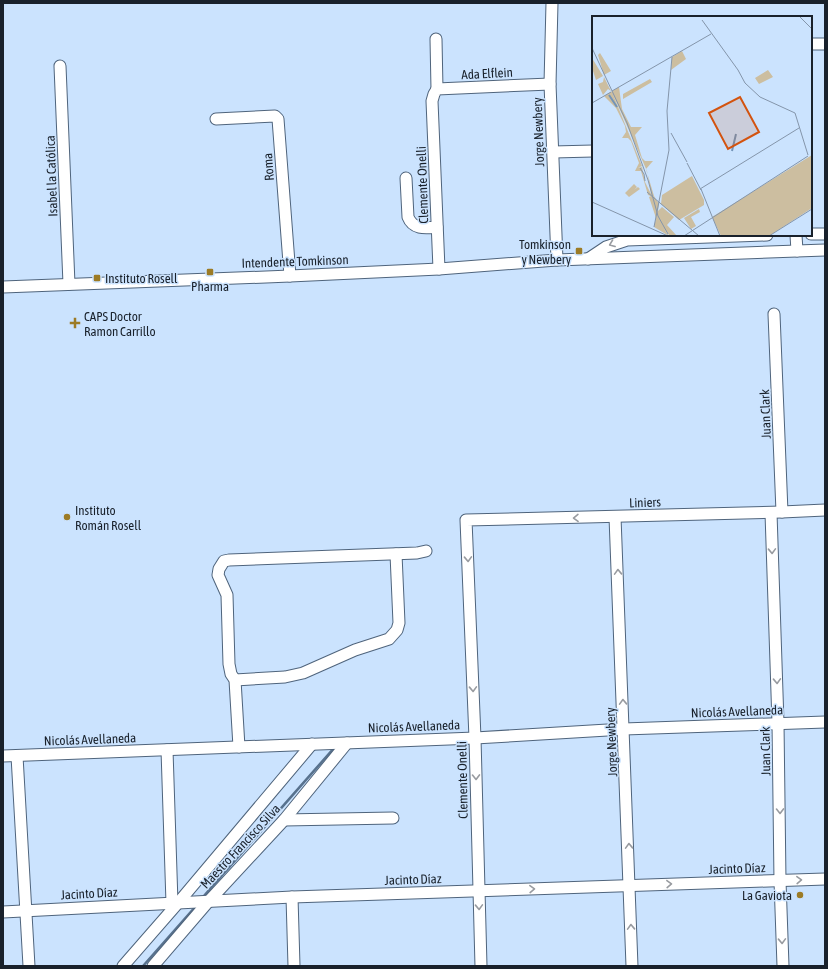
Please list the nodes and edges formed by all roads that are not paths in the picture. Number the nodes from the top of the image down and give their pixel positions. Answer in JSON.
{"nodes":[{"id":1,"x":553,"y":3,"type":"edge"},
{"id":2,"x":436,"y":39,"type":"dead end"},
{"id":3,"x":812,"y":44,"type":"edge"},
{"id":4,"x":825,"y":44,"type":"edge"},
{"id":5,"x":60,"y":66,"type":"dead end"},
{"id":6,"x":550,"y":84,"type":"junction"},
{"id":7,"x":437,"y":89,"type":"junction"},
{"id":8,"x":216,"y":119,"type":"dead end"},
{"id":9,"x":592,"y":151,"type":"edge"},
{"id":10,"x":553,"y":152,"type":"junction"},
{"id":11,"x":406,"y":178,"type":"dead end"},
{"id":12,"x":437,"y":227,"type":"junction"},
{"id":13,"x":812,"y":234,"type":"edge"},
{"id":14,"x":825,"y":234,"type":"edge"},
{"id":15,"x":720,"y":236,"type":"edge"},
{"id":16,"x":796,"y":236,"type":"edge"},
{"id":17,"x":641,"y":237,"type":"edge"},
{"id":18,"x":825,"y":250,"type":"edge"},
{"id":19,"x":797,"y":251,"type":"junction"},
{"id":20,"x":722,"y":254,"type":"junction"},
{"id":21,"x":641,"y":256,"type":"junction"},
{"id":22,"x":557,"y":260,"type":"junction"},
{"id":23,"x":588,"y":260,"type":"junction"},
{"id":24,"x":439,"y":269,"type":"junction"},
{"id":25,"x":290,"y":276,"type":"junction"},
{"id":26,"x":69,"y":284,"type":"junction"},
{"id":27,"x":3,"y":287,"type":"edge"},
{"id":28,"x":774,"y":314,"type":"dead end"},
{"id":29,"x":825,"y":510,"type":"edge"},
{"id":30,"x":776,"y":512,"type":"junction"},
{"id":31,"x":615,"y":517,"type":"junction"},
{"id":32,"x":466,"y":520,"type":"joint"},
{"id":33,"x":426,"y":551,"type":"dead end"},
{"id":34,"x":396,"y":554,"type":"junction"},
{"id":35,"x":235,"y":680,"type":"junction"},
{"id":36,"x":825,"y":722,"type":"edge"},
{"id":37,"x":778,"y":723,"type":"junction"},
{"id":38,"x":624,"y":729,"type":"junction"},
{"id":39,"x":475,"y":738,"type":"junction"},
{"id":40,"x":347,"y":743,"type":"junction"},
{"id":41,"x":312,"y":744,"type":"junction"},
{"id":42,"x":239,"y":747,"type":"junction"},
{"id":43,"x":167,"y":750,"type":"junction"},
{"id":44,"x":3,"y":756,"type":"edge"},
{"id":45,"x":16,"y":756,"type":"junction"},
{"id":46,"x":393,"y":818,"type":"dead end"},
{"id":47,"x":284,"y":820,"type":"junction"},
{"id":48,"x":825,"y":879,"type":"edge"},
{"id":49,"x":780,"y":881,"type":"junction"},
{"id":50,"x":630,"y":885,"type":"junction"},
{"id":51,"x":479,"y":890,"type":"junction"},
{"id":52,"x":292,"y":897,"type":"junction"},
{"id":53,"x":204,"y":902,"type":"junction"},
{"id":54,"x":178,"y":903,"type":"junction"},
{"id":55,"x":26,"y":911,"type":"junction"},
{"id":56,"x":3,"y":912,"type":"edge"},
{"id":57,"x":29,"y":966,"type":"edge"},
{"id":58,"x":123,"y":966,"type":"edge"},
{"id":59,"x":153,"y":966,"type":"edge"},
{"id":60,"x":294,"y":966,"type":"edge"},
{"id":61,"x":481,"y":966,"type":"edge"},
{"id":62,"x":632,"y":966,"type":"edge"},
{"id":63,"x":783,"y":966,"type":"edge"}],
"edges":[{"from":1,"to":6,"type":"street","name":"Jorge Newbery"},
{"from":2,"to":7,"type":"street"},
{"from":3,"to":4,"type":"street"},
{"from":5,"to":26,"type":"street","name":"Isabel la Católica"},
{"from":6,"to":7,"type":"street","name":"Ada Elflein"},
{"from":6,"to":10,"type":"street","name":"Jorge Newbery"},
{"from":7,"to":12,"type":"street","name":"Clemente Onelli"},
{"from":8,"to":25,"type":"street","name":"Roma"},
{"from":9,"to":10,"type":"street"},
{"from":10,"to":22,"type":"street","name":"Jorge Newbery"},
{"from":11,"to":12,"type":"street"},
{"from":12,"to":24,"type":"street","name":"Clemente Onelli"},
{"from":13,"to":14,"type":"street"},
{"from":15,"to":17,"type":"street"},
{"from":15,"to":20,"type":"street"},
{"from":16,"to":19,"type":"street"},
{"from":17,"to":21,"type":"street"},
{"from":17,"to":23,"type":"street","one_way":true},
{"from":18,"to":19,"type":"street","name":"Intendente Tomkinson"},
{"from":19,"to":20,"type":"street","name":"Intendente Tomkinson"},
{"from":20,"to":21,"type":"street","name":"Intendente Tomkinson"},
{"from":21,"to":23,"type":"street","name":"Intendente Tomkinson"},
{"from":22,"to":23,"type":"street","name":"Intendente Tomkinson"},
{"from":22,"to":24,"type":"street","name":"Intendente Tomkinson"},
{"from":24,"to":25,"type":"street","name":"Intendente Tomkinson"},
{"from":25,"to":26,"type":"street","name":"Intendente Tomkinson"},
{"from":26,"to":27,"type":"street","name":"Intendente Tomkinson"},
{"from":28,"to":30,"type":"street","name":"Juan Clark"},
{"from":29,"to":30,"type":"street","name":"Liniers"},
{"from":30,"to":31,"type":"street","name":"Liniers"},
{"from":30,"to":37,"type":"street","name":"Juan Clark","one_way":true},
{"from":31,"to":32,"type":"street","name":"Liniers","one_way":true},
{"from":38,"to":31,"type":"street","name":"Jorge Newbery","one_way":true},
{"from":32,"to":39,"type":"street","name":"Clemente Onelli","one_way":true},
{"from":33,"to":34,"type":"street"},
{"from":34,"to":35,"type":"street"},
{"from":34,"to":35,"type":"street"},
{"from":35,"to":42,"type":"street"},
{"from":36,"to":37,"type":"street","name":"Nicolás Avellaneda"},
{"from":37,"to":38,"type":"street","name":"Nicolás Avellaneda"},
{"from":37,"to":49,"type":"street","name":"Juan Clark","one_way":true},
{"from":38,"to":39,"type":"street","name":"Nicolás Avellaneda"},
{"from":50,"to":38,"type":"street","name":"Jorge Newbery","one_way":true},
{"from":39,"to":40,"type":"street","name":"Nicolás Avellaneda"},
{"from":39,"to":51,"type":"street","name":"Clemente Onelli","one_way":true},
{"from":40,"to":41,"type":"street","name":"Nicolás Avellaneda"},
{"from":40,"to":47,"type":"street","name":"Maestro Francisco Silva"},
{"from":41,"to":42,"type":"street","name":"Nicolás Avellaneda"},
{"from":41,"to":54,"type":"street","name":"Maestro Francisco Silva"},
{"from":42,"to":43,"type":"street","name":"Nicolás Avellaneda"},
{"from":43,"to":45,"type":"street","name":"Nicolás Avellaneda"},
{"from":43,"to":54,"type":"street"},
{"from":44,"to":45,"type":"street","name":"Nicolás Avellaneda"},
{"from":45,"to":55,"type":"street"},
{"from":46,"to":47,"type":"street"},
{"from":47,"to":53,"type":"street","name":"Maestro Francisco Silva"},
{"from":49,"to":48,"type":"street","name":"Jacinto Díaz","one_way":true},
{"from":50,"to":49,"type":"street","name":"Jacinto Díaz","one_way":true},
{"from":49,"to":63,"type":"street","name":"Juan Clark","one_way":true},
{"from":51,"to":50,"type":"street","name":"Jacinto Díaz","one_way":true},
{"from":62,"to":50,"type":"street","name":"Jorge Newbery","one_way":true},
{"from":51,"to":52,"type":"street","name":"Jacinto Díaz"},
{"from":51,"to":61,"type":"street","name":"Clemente Onelli","one_way":true},
{"from":52,"to":53,"type":"street","name":"Jacinto Díaz"},
{"from":52,"to":60,"type":"street"},
{"from":53,"to":54,"type":"street","name":"Jacinto Díaz"},
{"from":53,"to":59,"type":"street","name":"Maestro Francisco Silva"},
{"from":54,"to":55,"type":"street","name":"Jacinto Díaz"},
{"from":54,"to":58,"type":"street","name":"Maestro Francisco Silva"},
{"from":55,"to":56,"type":"street","name":"Jacinto Díaz"},
{"from":55,"to":57,"type":"street"}]}
